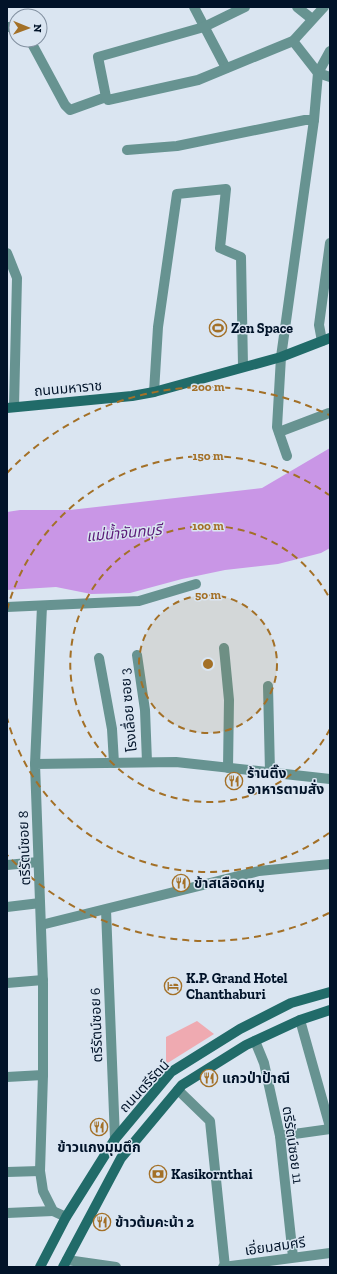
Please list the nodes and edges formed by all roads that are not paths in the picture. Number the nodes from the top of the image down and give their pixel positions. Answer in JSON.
{"nodes":[{"id":1,"x":194,"y":7,"type":"edge"},
{"id":2,"x":245,"y":7,"type":"edge"},
{"id":3,"x":297,"y":7,"type":"edge"},
{"id":4,"x":324,"y":7,"type":"edge"},
{"id":5,"x":312,"y":19,"type":"junction"},
{"id":6,"x":204,"y":27,"type":"junction"},
{"id":7,"x":293,"y":41,"type":"junction"},
{"id":8,"x":34,"y":48,"type":"edge"},
{"id":9,"x":330,"y":51,"type":"edge"},
{"id":10,"x":226,"y":68,"type":"junction"},
{"id":11,"x":318,"y":73,"type":"junction"},
{"id":12,"x":330,"y":77,"type":"edge"},
{"id":13,"x":106,"y":97,"type":"junction"},
{"id":14,"x":314,"y":120,"type":"junction"},
{"id":15,"x":127,"y":150,"type":"dead end"},
{"id":16,"x":330,"y":248,"type":"edge"},
{"id":17,"x":7,"y":253,"type":"edge"},
{"id":18,"x":326,"y":340,"type":"edge"},
{"id":19,"x":281,"y":357,"type":"junction"},
{"id":20,"x":243,"y":366,"type":"junction"},
{"id":21,"x":154,"y":392,"type":"junction"},
{"id":22,"x":10,"y":407,"type":"edge"},
{"id":23,"x":328,"y":413,"type":"dead end"},
{"id":24,"x":279,"y":432,"type":"junction"},
{"id":25,"x":287,"y":456,"type":"dead end"},
{"id":26,"x":196,"y":584,"type":"dead end"},
{"id":27,"x":42,"y":606,"type":"junction"},
{"id":28,"x":7,"y":607,"type":"edge"},
{"id":29,"x":224,"y":648,"type":"dead end"},
{"id":30,"x":137,"y":655,"type":"dead end"},
{"id":31,"x":99,"y":658,"type":"dead end"},
{"id":32,"x":268,"y":686,"type":"dead end"},
{"id":33,"x":147,"y":762,"type":"junction"},
{"id":34,"x":114,"y":763,"type":"junction"},
{"id":35,"x":35,"y":764,"type":"junction"},
{"id":36,"x":228,"y":768,"type":"junction"},
{"id":37,"x":270,"y":772,"type":"junction"},
{"id":38,"x":330,"y":779,"type":"edge"},
{"id":39,"x":38,"y":862,"type":"junction"},
{"id":40,"x":330,"y":864,"type":"edge"},
{"id":41,"x":7,"y":866,"type":"edge"},
{"id":42,"x":40,"y":903,"type":"junction"},
{"id":43,"x":7,"y":906,"type":"edge"},
{"id":44,"x":106,"y":910,"type":"junction"},
{"id":45,"x":41,"y":925,"type":"junction"},
{"id":46,"x":43,"y":980,"type":"junction"},
{"id":47,"x":7,"y":984,"type":"edge"},
{"id":48,"x":330,"y":992,"type":"edge"},
{"id":49,"x":330,"y":1010,"type":"edge"},
{"id":50,"x":300,"y":1020,"type":"junction"},
{"id":51,"x":255,"y":1041,"type":"junction"},
{"id":52,"x":44,"y":1075,"type":"junction"},
{"id":53,"x":7,"y":1077,"type":"edge"},
{"id":54,"x":178,"y":1090,"type":"junction"},
{"id":55,"x":329,"y":1115,"type":"edge"},
{"id":56,"x":330,"y":1128,"type":"edge"},
{"id":57,"x":280,"y":1136,"type":"junction"},
{"id":58,"x":114,"y":1139,"type":"junction"},
{"id":59,"x":40,"y":1171,"type":"junction"},
{"id":60,"x":7,"y":1172,"type":"edge"},
{"id":61,"x":53,"y":1211,"type":"junction"},
{"id":62,"x":7,"y":1213,"type":"edge"},
{"id":63,"x":66,"y":1217,"type":"junction"},
{"id":64,"x":330,"y":1253,"type":"edge"},
{"id":65,"x":293,"y":1257,"type":"junction"},
{"id":66,"x":65,"y":1264,"type":"edge"},
{"id":67,"x":40,"y":1267,"type":"edge"},
{"id":68,"x":116,"y":1267,"type":"edge"},
{"id":69,"x":227,"y":1267,"type":"edge"}],
"edges":[{"from":1,"to":6,"type":"street"},
{"from":2,"to":6,"type":"street"},
{"from":3,"to":5,"type":"street"},
{"from":4,"to":5,"type":"street"},
{"from":5,"to":7,"type":"street"},
{"from":6,"to":10,"type":"street"},
{"from":6,"to":13,"type":"street"},
{"from":7,"to":10,"type":"street"},
{"from":7,"to":11,"type":"street"},
{"from":8,"to":13,"type":"street"},
{"from":9,"to":11,"type":"street"},
{"from":10,"to":13,"type":"street"},
{"from":11,"to":12,"type":"street"},
{"from":11,"to":14,"type":"street"},
{"from":14,"to":15,"type":"street"},
{"from":14,"to":19,"type":"street"},
{"from":16,"to":18,"type":"street"},
{"from":17,"to":22,"type":"street"},
{"from":18,"to":19,"type":"main road","name":"ถนนมหาราช"},
{"from":19,"to":20,"type":"main road","name":"ถนนมหาราช"},
{"from":19,"to":24,"type":"street"},
{"from":20,"to":21,"type":"main road","name":"ถนนมหาราช"},
{"from":20,"to":21,"type":"street"},
{"from":21,"to":22,"type":"main road","name":"ถนนมหาราช"},
{"from":23,"to":24,"type":"street"},
{"from":24,"to":25,"type":"street"},
{"from":26,"to":27,"type":"street"},
{"from":27,"to":28,"type":"street"},
{"from":27,"to":35,"type":"street","name":"ตรีรัตน์ซอย 8"},
{"from":29,"to":36,"type":"street"},
{"from":30,"to":33,"type":"street","name":"โรงเลื่อย ซอย 3"},
{"from":31,"to":34,"type":"street"},
{"from":32,"to":37,"type":"street"},
{"from":33,"to":34,"type":"street"},
{"from":33,"to":36,"type":"street"},
{"from":34,"to":35,"type":"street"},
{"from":35,"to":39,"type":"street","name":"ตรีรัตน์ซอย 8"},
{"from":36,"to":37,"type":"street"},
{"from":37,"to":38,"type":"street"},
{"from":39,"to":41,"type":"street"},
{"from":39,"to":42,"type":"street","name":"ตรีรัตน์ซอย 8"},
{"from":40,"to":44,"type":"street"},
{"from":42,"to":43,"type":"street"},
{"from":42,"to":45,"type":"street","name":"ตรีรัตน์ซอย 8"},
{"from":44,"to":45,"type":"street"},
{"from":44,"to":58,"type":"street","name":"ตรีรัตน์ซอย 6"},
{"from":45,"to":46,"type":"street","name":"ตรีรัตน์ซอย 8"},
{"from":46,"to":47,"type":"street"},
{"from":46,"to":52,"type":"street","name":"ตรีรัตน์ซอย 8"},
{"from":48,"to":58,"type":"main road","name":"ถนนตรีรัตน์"},
{"from":49,"to":50,"type":"main road","name":"ถนนตรีรัตน์"},
{"from":50,"to":51,"type":"main road","name":"ถนนตรีรัตน์"},
{"from":50,"to":55,"type":"street"},
{"from":51,"to":54,"type":"main road","name":"ถนนตรีรัตน์"},
{"from":51,"to":57,"type":"street","name":"ตรีรัตน์ซอย 11"},
{"from":52,"to":53,"type":"street"},
{"from":52,"to":59,"type":"street","name":"ตรีรัตน์ซอย 8"},
{"from":54,"to":66,"type":"main road","name":"ถนนตรีรัตน์"},
{"from":54,"to":69,"type":"street"},
{"from":55,"to":56,"type":"street"},
{"from":56,"to":57,"type":"street"},
{"from":57,"to":65,"type":"street","name":"ตรีรัตน์ซอย 11"},
{"from":58,"to":63,"type":"main road","name":"ถนนตรีรัตน์"},
{"from":59,"to":60,"type":"street"},
{"from":59,"to":61,"type":"street","name":"ตรีรัตน์ซอย 8"},
{"from":61,"to":62,"type":"street"},
{"from":61,"to":63,"type":"street"},
{"from":63,"to":67,"type":"main road","name":"ถนนตรีรัตน์"},
{"from":64,"to":65,"type":"street","name":"เอี่ยมสมศรี"},
{"from":65,"to":69,"type":"street","name":"เอี่ยมสมศรี"},
{"from":66,"to":68,"type":"street"}]}
